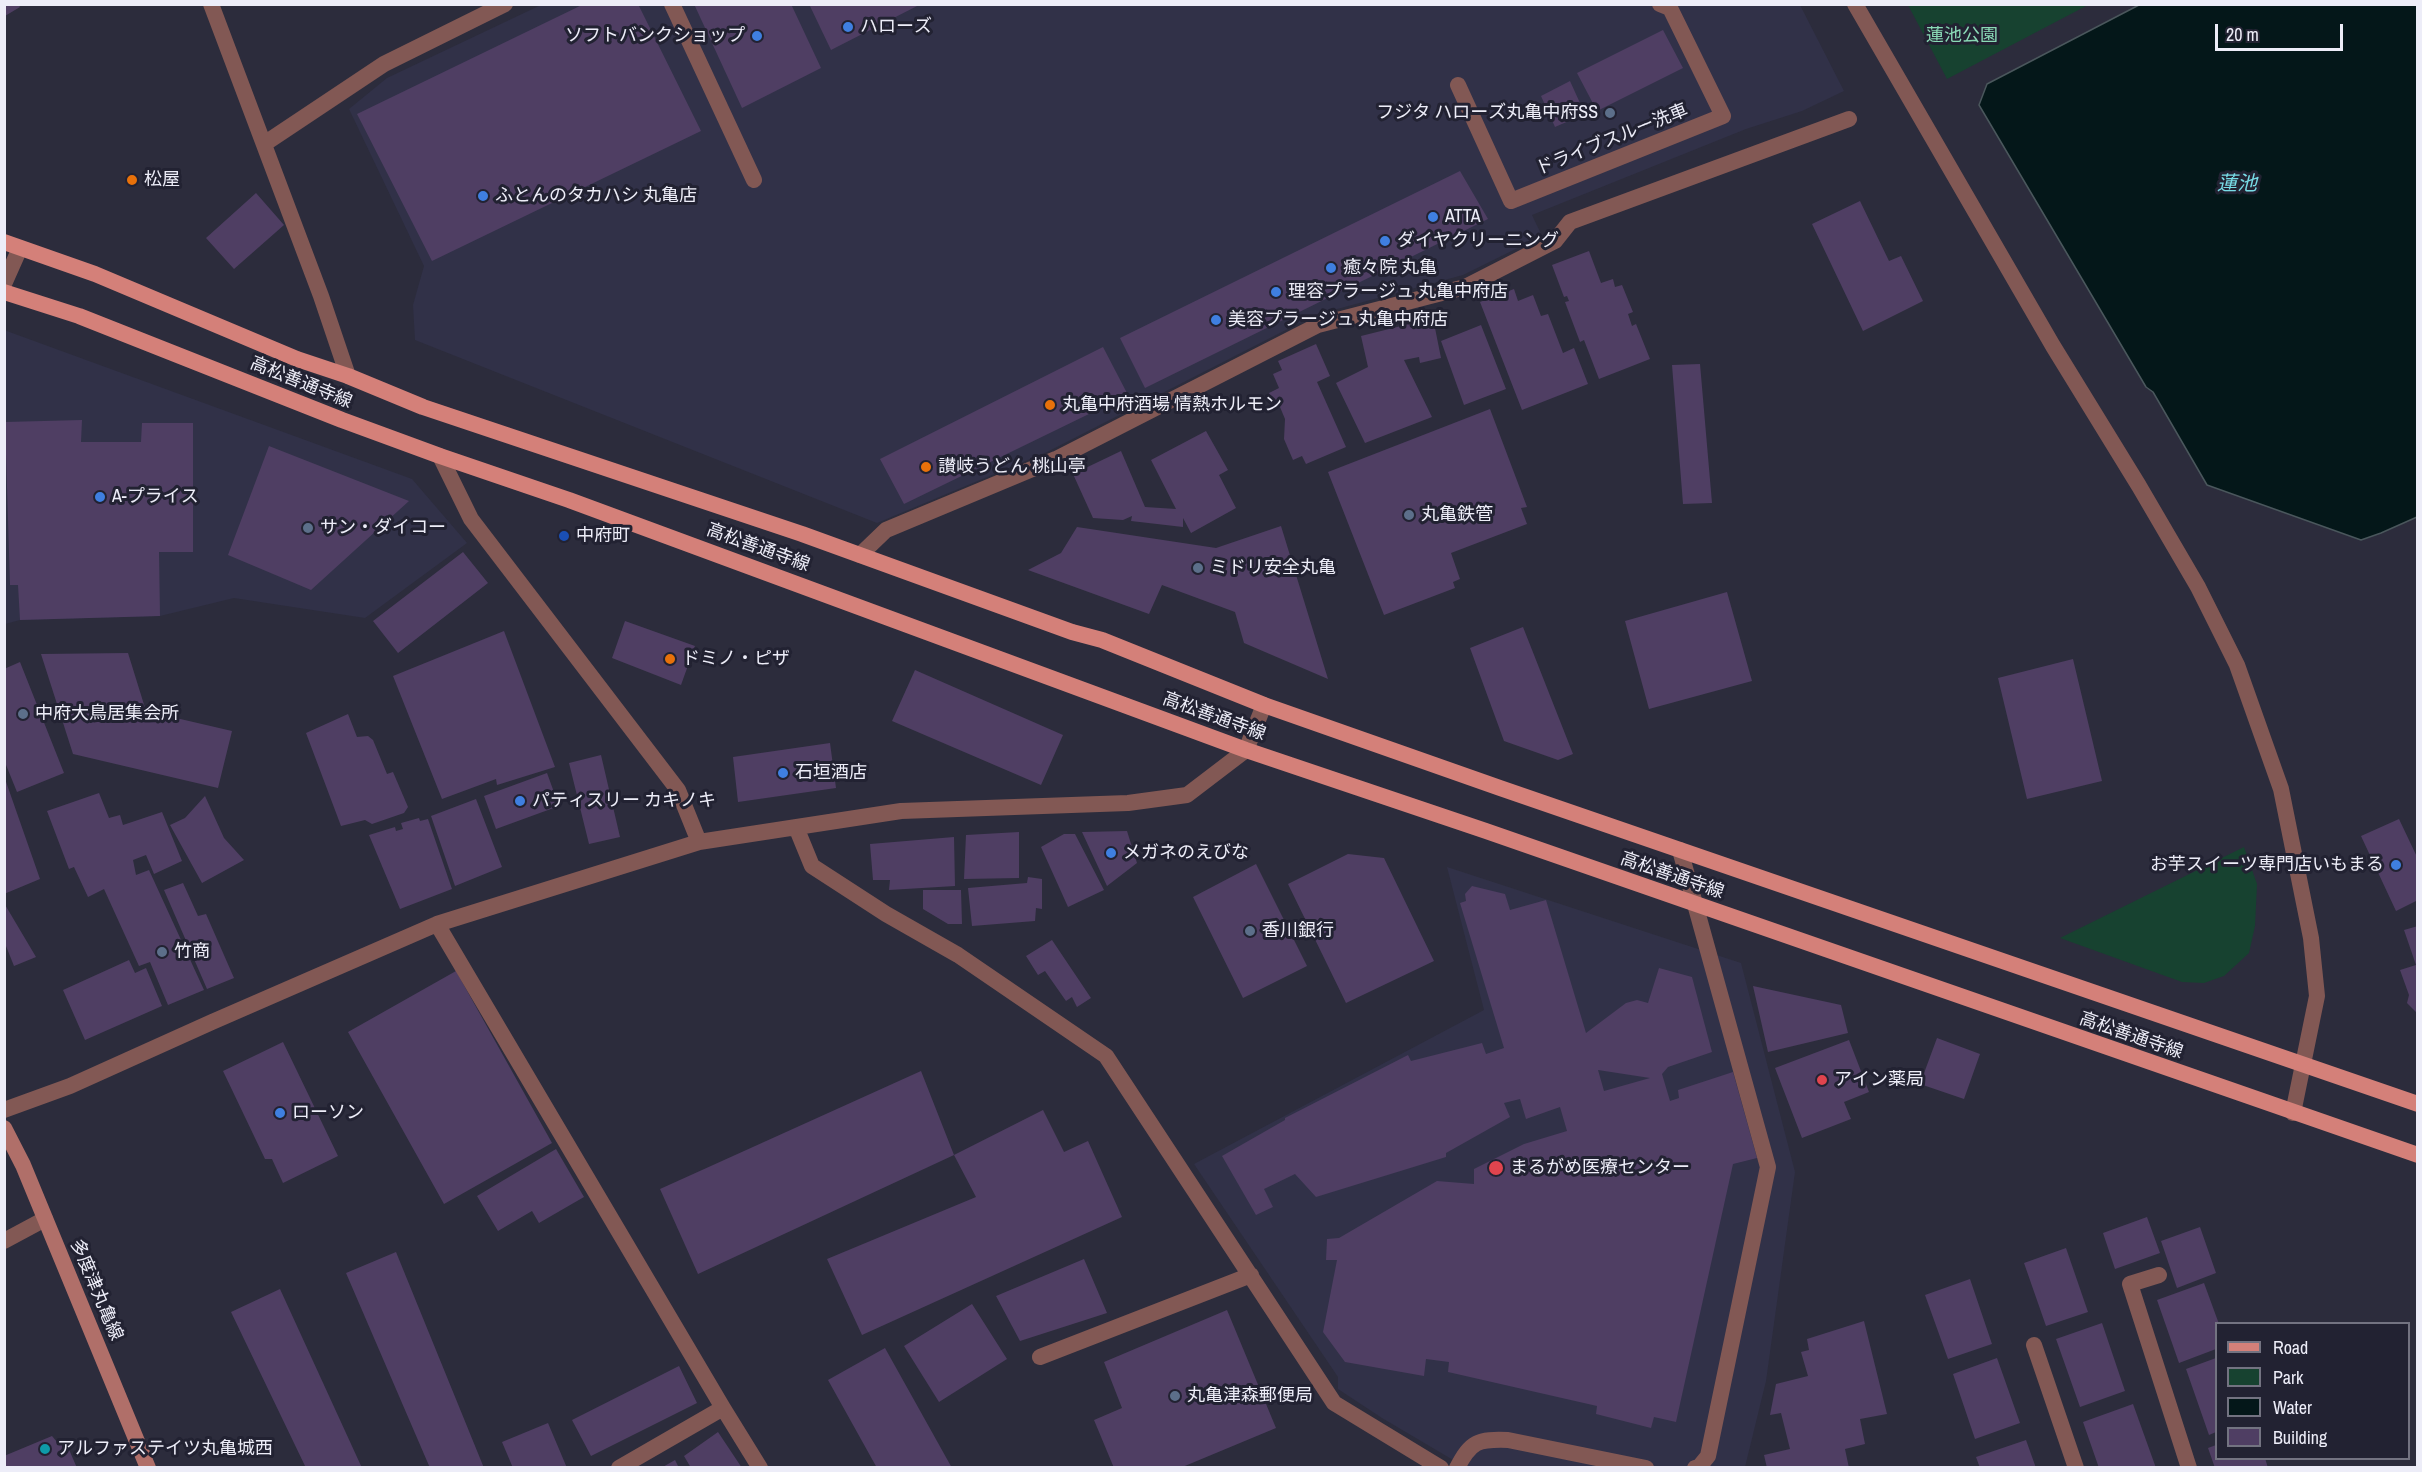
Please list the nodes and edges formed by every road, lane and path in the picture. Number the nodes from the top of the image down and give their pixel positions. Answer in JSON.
{"nodes":[{"id":1,"x":211,"y":4,"type":"edge"},
{"id":2,"x":505,"y":4,"type":"edge"},
{"id":3,"x":672,"y":4,"type":"edge"},
{"id":4,"x":1660,"y":4,"type":"edge"},
{"id":5,"x":1855,"y":4,"type":"edge"},
{"id":6,"x":1458,"y":85,"type":"dead end"},
{"id":7,"x":1849,"y":119,"type":"dead end"},
{"id":8,"x":264,"y":144,"type":"junction"},
{"id":9,"x":754,"y":180,"type":"dead end"},
{"id":10,"x":12,"y":245,"type":"edge"},
{"id":11,"x":4,"y":284,"type":"edge"},
{"id":12,"x":4,"y":292,"type":"edge"},
{"id":13,"x":348,"y":376,"type":"junction"},
{"id":14,"x":440,"y":456,"type":"junction"},
{"id":15,"x":860,"y":555,"type":"junction"},
{"id":16,"x":1264,"y":705,"type":"junction"},
{"id":17,"x":1246,"y":750,"type":"junction"},
{"id":18,"x":796,"y":827,"type":"junction"},
{"id":19,"x":699,"y":842,"type":"junction"},
{"id":20,"x":1680,"y":850,"type":"junction"},
{"id":21,"x":1695,"y":905,"type":"junction"},
{"id":22,"x":437,"y":924,"type":"junction"},
{"id":23,"x":2304,"y":1064,"type":"junction"},
{"id":24,"x":2418,"y":1104,"type":"edge"},
{"id":25,"x":4,"y":1110,"type":"edge"},
{"id":26,"x":2293,"y":1113,"type":"junction"},
{"id":27,"x":4,"y":1128,"type":"edge"},
{"id":28,"x":2418,"y":1155,"type":"edge"},
{"id":29,"x":45,"y":1218,"type":"junction"},
{"id":30,"x":4,"y":1241,"type":"edge"},
{"id":31,"x":1251,"y":1275,"type":"junction"},
{"id":32,"x":2159,"y":1275,"type":"dead end"},
{"id":33,"x":2034,"y":1345,"type":"dead end"},
{"id":34,"x":1040,"y":1357,"type":"dead end"},
{"id":35,"x":723,"y":1408,"type":"junction"},
{"id":36,"x":148,"y":1467,"type":"edge"},
{"id":37,"x":619,"y":1467,"type":"edge"},
{"id":38,"x":760,"y":1467,"type":"edge"},
{"id":39,"x":1441,"y":1467,"type":"edge"},
{"id":40,"x":1457,"y":1467,"type":"edge"},
{"id":41,"x":1646,"y":1467,"type":"edge"},
{"id":42,"x":1695,"y":1467,"type":"edge"},
{"id":43,"x":2076,"y":1467,"type":"edge"},
{"id":44,"x":2189,"y":1467,"type":"edge"}],
"edges":[{"from":1,"to":8,"type":"street"},
{"from":2,"to":8,"type":"street"},
{"from":3,"to":9,"type":"street"},
{"from":4,"to":6,"type":"street","name":"ドライブスルー洗車"},
{"from":5,"to":23,"type":"street"},
{"from":7,"to":15,"type":"street"},
{"from":8,"to":13,"type":"street"},
{"from":10,"to":11,"type":"street"},
{"from":10,"to":13,"type":"main road","name":"高松善通寺線"},
{"from":12,"to":14,"type":"main road","name":"高松善通寺線"},
{"from":13,"to":15,"type":"main road","name":"高松善通寺線"},
{"from":14,"to":17,"type":"main road","name":"高松善通寺線"},
{"from":14,"to":19,"type":"street"},
{"from":15,"to":16,"type":"main road","name":"高松善通寺線"},
{"from":16,"to":17,"type":"street"},
{"from":16,"to":20,"type":"main road","name":"高松善通寺線"},
{"from":17,"to":18,"type":"street"},
{"from":17,"to":21,"type":"main road","name":"高松善通寺線"},
{"from":18,"to":19,"type":"street"},
{"from":18,"to":31,"type":"street"},
{"from":19,"to":22,"type":"street"},
{"from":20,"to":21,"type":"street"},
{"from":20,"to":23,"type":"main road","name":"高松善通寺線"},
{"from":21,"to":26,"type":"main road","name":"高松善通寺線"},
{"from":21,"to":42,"type":"street"},
{"from":22,"to":25,"type":"street"},
{"from":22,"to":35,"type":"street"},
{"from":23,"to":24,"type":"main road","name":"高松善通寺線"},
{"from":23,"to":26,"type":"street"},
{"from":26,"to":28,"type":"main road","name":"高松善通寺線"},
{"from":27,"to":29,"type":"main road","name":"多度津丸亀線"},
{"from":29,"to":30,"type":"street"},
{"from":29,"to":36,"type":"main road","name":"多度津丸亀線"},
{"from":31,"to":34,"type":"street"},
{"from":31,"to":39,"type":"street"},
{"from":32,"to":44,"type":"street"},
{"from":33,"to":43,"type":"street"},
{"from":35,"to":37,"type":"street"},
{"from":35,"to":38,"type":"street"},
{"from":40,"to":41,"type":"street"}]}
